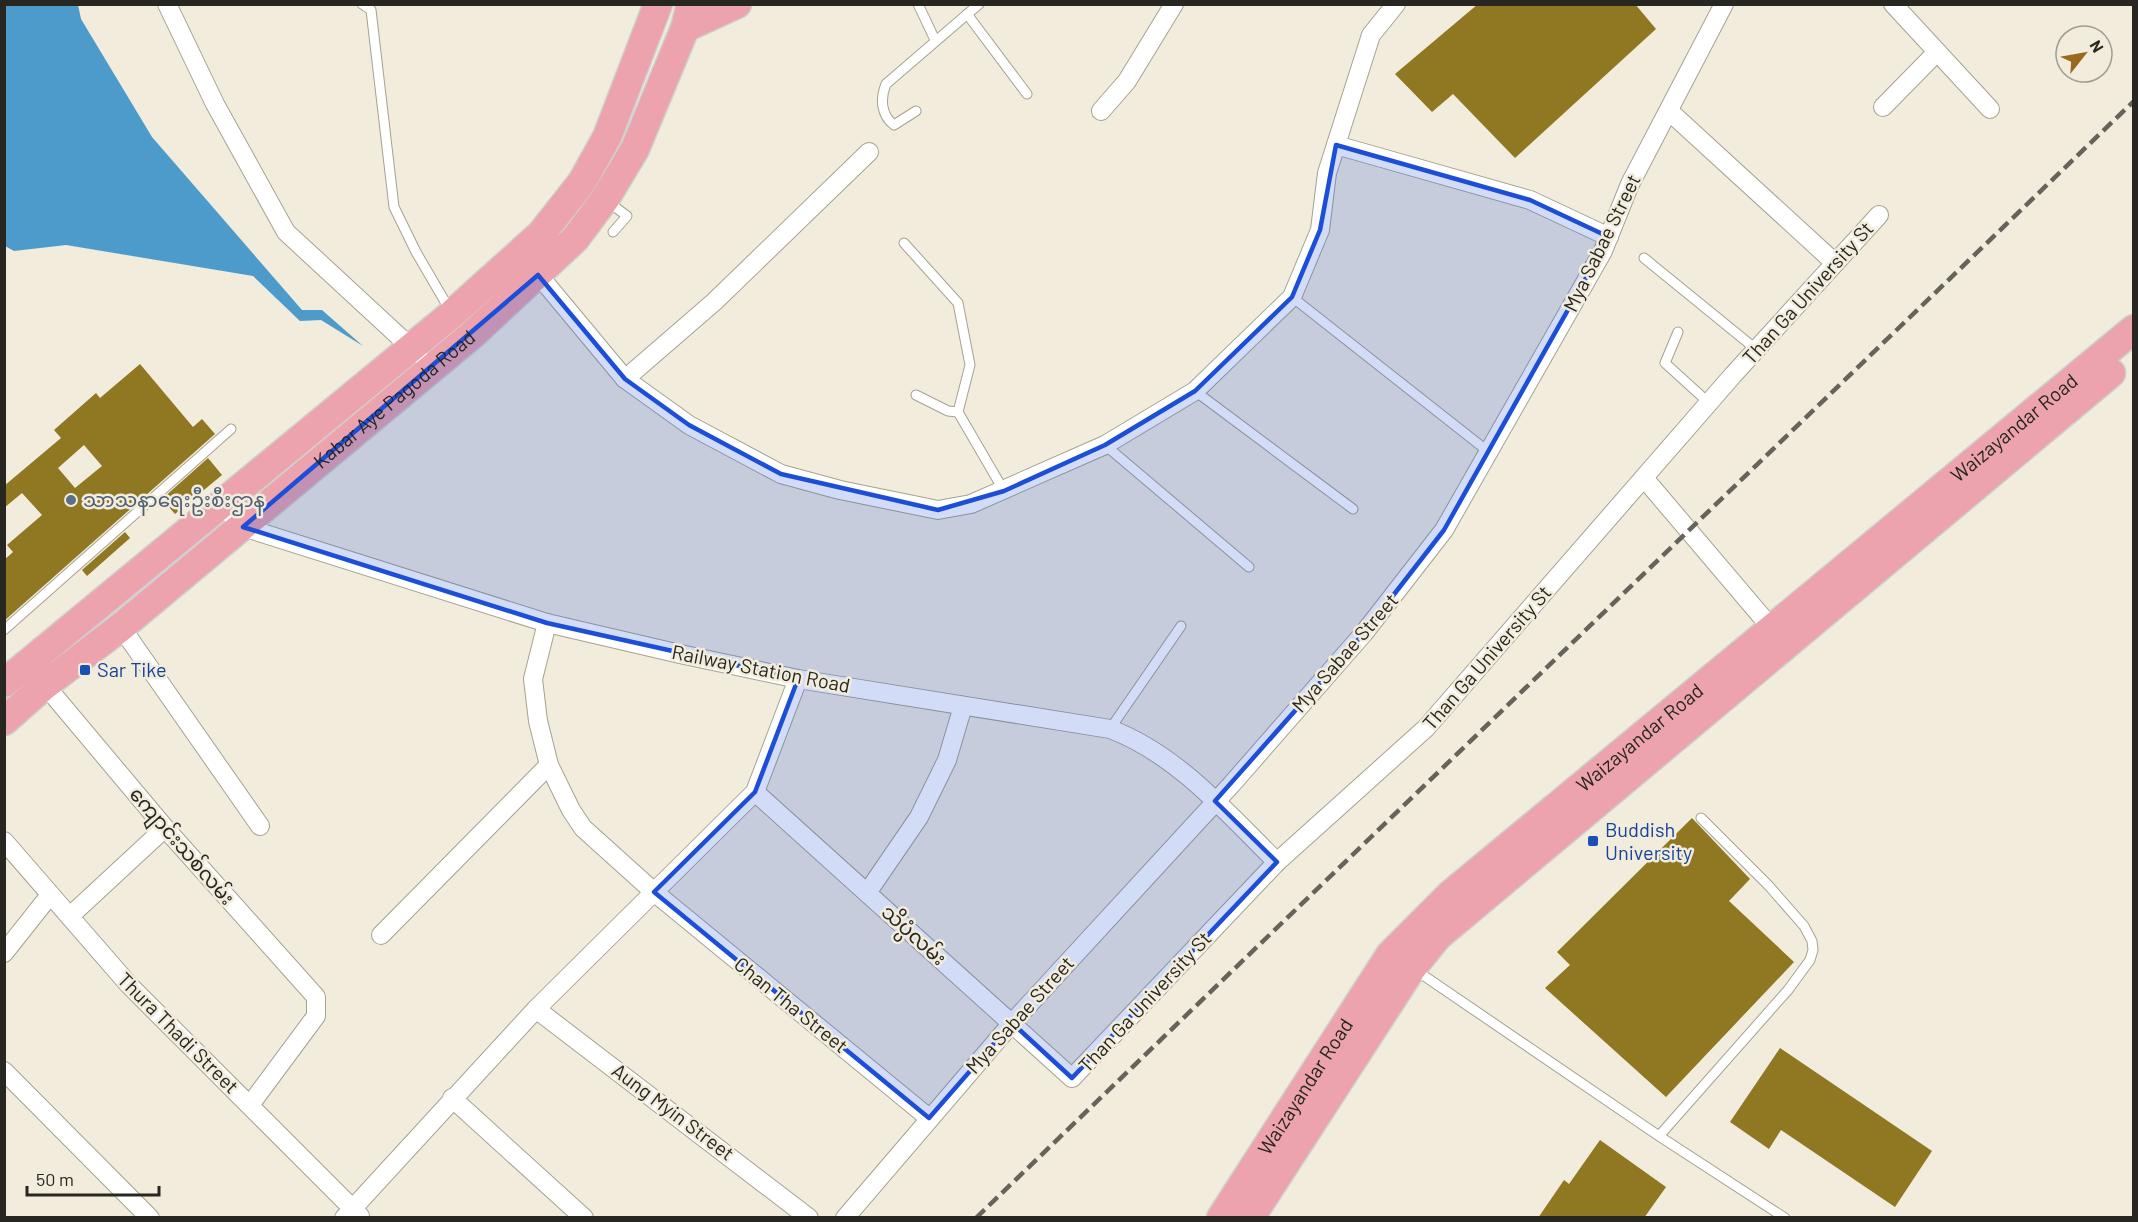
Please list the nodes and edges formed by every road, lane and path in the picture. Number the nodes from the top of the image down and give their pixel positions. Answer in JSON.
{"nodes":[{"id":1,"x":167,"y":4,"type":"edge"},
{"id":2,"x":362,"y":4,"type":"edge"},
{"id":3,"x":657,"y":4,"type":"edge"},
{"id":4,"x":737,"y":4,"type":"edge"},
{"id":5,"x":918,"y":4,"type":"edge"},
{"id":6,"x":980,"y":4,"type":"edge"},
{"id":7,"x":1174,"y":4,"type":"edge"},
{"id":8,"x":1396,"y":4,"type":"edge"},
{"id":9,"x":1724,"y":4,"type":"edge"},
{"id":10,"x":1893,"y":4,"type":"edge"},
{"id":11,"x":967,"y":14,"type":"junction"},
{"id":12,"x":688,"y":16,"type":"edge"},
{"id":13,"x":935,"y":40,"type":"junction"},
{"id":14,"x":1937,"y":52,"type":"junction"},
{"id":15,"x":1027,"y":94,"type":"dead end"},
{"id":16,"x":1883,"y":107,"type":"dead end"},
{"id":17,"x":1990,"y":109,"type":"dead end"},
{"id":18,"x":916,"y":111,"type":"dead end"},
{"id":19,"x":1101,"y":111,"type":"dead end"},
{"id":20,"x":1669,"y":111,"type":"junction"},
{"id":21,"x":1336,"y":145,"type":"junction"},
{"id":22,"x":869,"y":152,"type":"dead end"},
{"id":23,"x":605,"y":200,"type":"junction"},
{"id":24,"x":1879,"y":214,"type":"dead end"},
{"id":25,"x":614,"y":232,"type":"dead end"},
{"id":26,"x":1609,"y":237,"type":"junction"},
{"id":27,"x":904,"y":243,"type":"dead end"},
{"id":28,"x":520,"y":252,"type":"junction"},
{"id":29,"x":1644,"y":258,"type":"dead end"},
{"id":30,"x":1835,"y":263,"type":"junction"},
{"id":31,"x":538,"y":275,"type":"junction"},
{"id":32,"x":1292,"y":297,"type":"junction"},
{"id":33,"x":452,"y":314,"type":"junction"},
{"id":34,"x":2133,"y":329,"type":"edge"},
{"id":35,"x":1678,"y":332,"type":"dead end"},
{"id":36,"x":412,"y":347,"type":"junction"},
{"id":37,"x":1757,"y":350,"type":"junction"},
{"id":38,"x":2133,"y":354,"type":"edge"},
{"id":39,"x":432,"y":368,"type":"junction"},
{"id":40,"x":625,"y":379,"type":"junction"},
{"id":41,"x":1195,"y":391,"type":"junction"},
{"id":42,"x":916,"y":395,"type":"dead end"},
{"id":43,"x":1709,"y":403,"type":"junction"},
{"id":44,"x":958,"y":412,"type":"junction"},
{"id":45,"x":231,"y":429,"type":"dead end"},
{"id":46,"x":1105,"y":445,"type":"junction"},
{"id":47,"x":1490,"y":453,"type":"junction"},
{"id":48,"x":1644,"y":478,"type":"junction"},
{"id":49,"x":1004,"y":491,"type":"junction"},
{"id":50,"x":221,"y":504,"type":"junction"},
{"id":51,"x":1353,"y":508,"type":"dead end"},
{"id":52,"x":243,"y":527,"type":"junction"},
{"id":53,"x":1250,"y":567,"type":"dead end"},
{"id":54,"x":546,"y":622,"type":"junction"},
{"id":55,"x":1181,"y":626,"type":"dead end"},
{"id":56,"x":121,"y":627,"type":"junction"},
{"id":57,"x":4,"y":630,"type":"edge"},
{"id":58,"x":1778,"y":637,"type":"junction"},
{"id":59,"x":798,"y":679,"type":"junction"},
{"id":60,"x":45,"y":685,"type":"junction"},
{"id":61,"x":9,"y":704,"type":"edge"},
{"id":62,"x":963,"y":706,"type":"junction"},
{"id":63,"x":1110,"y":729,"type":"junction"},
{"id":64,"x":549,"y":765,"type":"junction"},
{"id":65,"x":755,"y":792,"type":"junction"},
{"id":66,"x":1215,"y":801,"type":"junction"},
{"id":67,"x":1701,"y":818,"type":"dead end"},
{"id":68,"x":260,"y":826,"type":"dead end"},
{"id":69,"x":165,"y":828,"type":"junction"},
{"id":70,"x":4,"y":841,"type":"edge"},
{"id":71,"x":1277,"y":862,"type":"junction"},
{"id":72,"x":654,"y":892,"type":"junction"},
{"id":73,"x":867,"y":893,"type":"junction"},
{"id":74,"x":50,"y":895,"type":"junction"},
{"id":75,"x":70,"y":916,"type":"junction"},
{"id":76,"x":381,"y":935,"type":"dead end"},
{"id":77,"x":4,"y":953,"type":"edge"},
{"id":78,"x":1412,"y":968,"type":"junction"},
{"id":79,"x":536,"y":1009,"type":"junction"},
{"id":80,"x":1012,"y":1023,"type":"junction"},
{"id":81,"x":4,"y":1071,"type":"edge"},
{"id":82,"x":1072,"y":1078,"type":"joint"},
{"id":83,"x":452,"y":1098,"type":"junction"},
{"id":84,"x":250,"y":1105,"type":"junction"},
{"id":85,"x":929,"y":1118,"type":"junction"},
{"id":86,"x":1659,"y":1136,"type":"junction"},
{"id":87,"x":352,"y":1215,"type":"edge"},
{"id":88,"x":150,"y":1218,"type":"edge"},
{"id":89,"x":584,"y":1218,"type":"edge"},
{"id":90,"x":809,"y":1218,"type":"edge"},
{"id":91,"x":845,"y":1218,"type":"edge"},
{"id":92,"x":1221,"y":1218,"type":"edge"},
{"id":93,"x":1250,"y":1218,"type":"edge"},
{"id":94,"x":1785,"y":1218,"type":"edge"}],
"edges":[{"from":1,"to":36,"type":"street"},
{"from":2,"to":33,"type":"lane"},
{"from":3,"to":28,"type":"main road","name":"Kabar Aye Pagoda Road"},
{"from":4,"to":12,"type":"main road"},
{"from":5,"to":13,"type":"lane"},
{"from":6,"to":11,"type":"lane"},
{"from":7,"to":19,"type":"street"},
{"from":8,"to":21,"type":"street"},
{"from":9,"to":20,"type":"street","name":"Mya Sabae Street"},
{"from":10,"to":14,"type":"street"},
{"from":11,"to":13,"type":"lane"},
{"from":11,"to":15,"type":"lane"},
{"from":12,"to":23,"type":"main road","name":"Kabar Aye Pagoda Road"},
{"from":13,"to":18,"type":"lane"},
{"from":14,"to":16,"type":"street"},
{"from":14,"to":17,"type":"street"},
{"from":20,"to":26,"type":"street","name":"Mya Sabae Street"},
{"from":20,"to":30,"type":"street"},
{"from":21,"to":26,"type":"street"},
{"from":21,"to":32,"type":"street"},
{"from":22,"to":40,"type":"street"},
{"from":23,"to":25,"type":"lane"},
{"from":23,"to":31,"type":"main road","name":"Kabar Aye Pagoda Road"},
{"from":24,"to":30,"type":"street","name":"Than Ga University St"},
{"from":26,"to":47,"type":"street","name":"Mya Sabae Street"},
{"from":27,"to":44,"type":"lane"},
{"from":28,"to":31,"type":"street"},
{"from":28,"to":33,"type":"main road","name":"Kabar Aye Pagoda Road"},
{"from":29,"to":37,"type":"lane"},
{"from":30,"to":37,"type":"street","name":"Than Ga University St"},
{"from":31,"to":39,"type":"main road","name":"Kabar Aye Pagoda Road"},
{"from":31,"to":40,"type":"street"},
{"from":32,"to":41,"type":"street"},
{"from":32,"to":47,"type":"lane"},
{"from":33,"to":36,"type":"main road","name":"Kabar Aye Pagoda Road"},
{"from":34,"to":58,"type":"main road","name":"Waizayandar Road"},
{"from":35,"to":43,"type":"lane"},
{"from":36,"to":39,"type":"street"},
{"from":36,"to":50,"type":"main road","name":"Kabar Aye Pagoda Road"},
{"from":37,"to":43,"type":"street","name":"Than Ga University St"},
{"from":38,"to":58,"type":"main road","name":"Waizayandar Road"},
{"from":39,"to":52,"type":"main road","name":"Kabar Aye Pagoda Road"},
{"from":40,"to":49,"type":"street"},
{"from":41,"to":46,"type":"street"},
{"from":41,"to":51,"type":"lane"},
{"from":42,"to":44,"type":"lane"},
{"from":43,"to":48,"type":"street","name":"Than Ga University St"},
{"from":44,"to":49,"type":"lane"},
{"from":45,"to":57,"type":"lane"},
{"from":46,"to":49,"type":"street"},
{"from":46,"to":53,"type":"lane"},
{"from":47,"to":66,"type":"street","name":"Mya Sabae Street"},
{"from":48,"to":58,"type":"street"},
{"from":48,"to":71,"type":"street","name":"Than Ga University St"},
{"from":50,"to":52,"type":"street","name":"Railway Station Road"},
{"from":50,"to":61,"type":"main road","name":"Kabar Aye Pagoda Road"},
{"from":52,"to":54,"type":"street","name":"Railway Station Road"},
{"from":52,"to":56,"type":"main road","name":"Kabar Aye Pagoda Road"},
{"from":54,"to":59,"type":"street","name":"Railway Station Road"},
{"from":54,"to":64,"type":"street","name":"Chan Tha Street"},
{"from":55,"to":63,"type":"lane"},
{"from":56,"to":60,"type":"main road","name":"Kabar Aye Pagoda Road"},
{"from":56,"to":68,"type":"street"},
{"from":58,"to":78,"type":"main road","name":"Waizayandar Road"},
{"from":58,"to":92,"type":"main road","name":"Waizayandar Road"},
{"from":59,"to":62,"type":"street","name":"Railway Station Road"},
{"from":59,"to":65,"type":"street"},
{"from":60,"to":61,"type":"main road","name":"Kabar Aye Pagoda Road"},
{"from":60,"to":69,"type":"street","name":"ကျောင်းသစ်လမ်း"},
{"from":62,"to":63,"type":"street","name":"Railway Station Road"},
{"from":62,"to":73,"type":"street"},
{"from":63,"to":66,"type":"street","name":"Railway Station Road"},
{"from":64,"to":72,"type":"street","name":"Chan Tha Street"},
{"from":64,"to":76,"type":"street"},
{"from":65,"to":72,"type":"street"},
{"from":65,"to":73,"type":"street","name":"သိပ္ပံလမ်း"},
{"from":66,"to":71,"type":"street","name":"Railway Station Road"},
{"from":66,"to":80,"type":"street","name":"Mya Sabae Street"},
{"from":67,"to":86,"type":"lane"},
{"from":69,"to":75,"type":"street"},
{"from":69,"to":84,"type":"street","name":"ကျောင်းသစ်လမ်း"},
{"from":70,"to":74,"type":"street","name":"Thura Thadi Street"},
{"from":71,"to":82,"type":"street","name":"Than Ga University St"},
{"from":72,"to":79,"type":"street"},
{"from":72,"to":85,"type":"street","name":"Chan Tha Street"},
{"from":73,"to":80,"type":"street","name":"သိပ္ပံလမ်း"},
{"from":74,"to":75,"type":"street","name":"Thura Thadi Street"},
{"from":74,"to":77,"type":"street"},
{"from":75,"to":84,"type":"street","name":"Thura Thadi Street"},
{"from":78,"to":86,"type":"lane"},
{"from":78,"to":93,"type":"main road","name":"Waizayandar Road"},
{"from":79,"to":83,"type":"street"},
{"from":79,"to":90,"type":"street","name":"Aung Myin Street"},
{"from":80,"to":82,"type":"street","name":"သိပ္ပံလမ်း"},
{"from":80,"to":85,"type":"street","name":"Mya Sabae Street"},
{"from":81,"to":88,"type":"street"},
{"from":83,"to":87,"type":"street"},
{"from":83,"to":89,"type":"street"},
{"from":84,"to":87,"type":"street","name":"Thura Thadi Street"},
{"from":85,"to":91,"type":"street","name":"Mya Sabae Street"},
{"from":86,"to":94,"type":"lane"}]}
